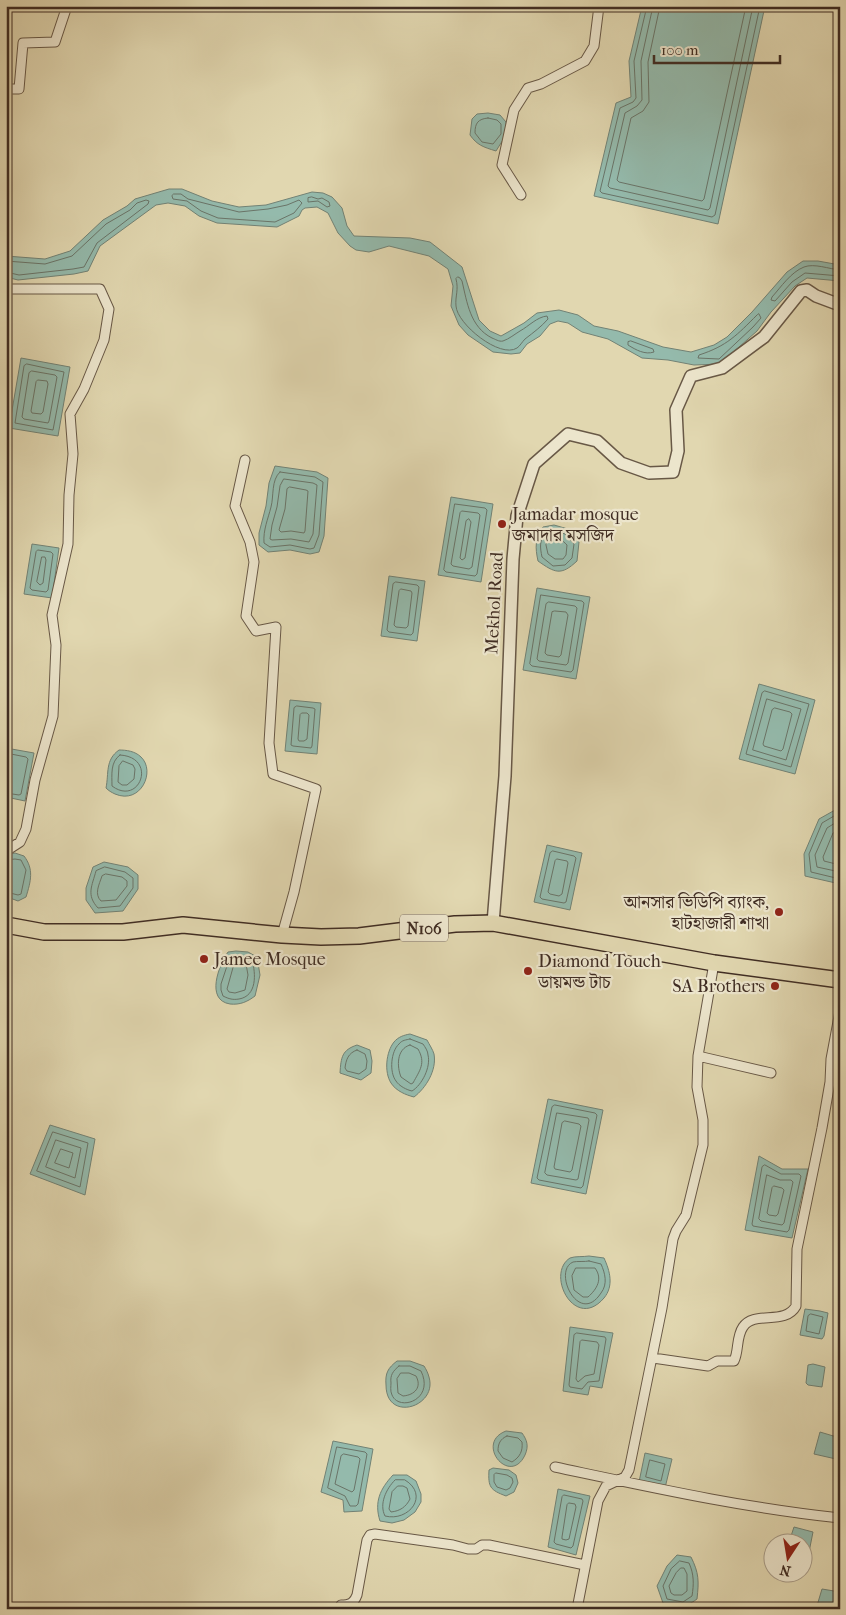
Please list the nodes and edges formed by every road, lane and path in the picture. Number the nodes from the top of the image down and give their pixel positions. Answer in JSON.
{"nodes":[{"id":1,"x":67,"y":6,"type":"edge"},
{"id":2,"x":599,"y":6,"type":"edge"},
{"id":3,"x":6,"y":89,"type":"edge"},
{"id":4,"x":521,"y":195,"type":"dead end"},
{"id":5,"x":6,"y":289,"type":"edge"},
{"id":6,"x":840,"y":305,"type":"edge"},
{"id":7,"x":245,"y":460,"type":"dead end"},
{"id":8,"x":6,"y":851,"type":"edge"},
{"id":9,"x":493,"y":923,"type":"junction"},
{"id":10,"x":6,"y":925,"type":"edge"},
{"id":11,"x":282,"y":935,"type":"junction"},
{"id":12,"x":714,"y":962,"type":"junction"},
{"id":13,"x":840,"y":980,"type":"edge"},
{"id":14,"x":840,"y":1011,"type":"edge"},
{"id":15,"x":698,"y":1056,"type":"junction"},
{"id":16,"x":771,"y":1073,"type":"dead end"},
{"id":17,"x":652,"y":1358,"type":"junction"},
{"id":18,"x":555,"y":1467,"type":"dead end"},
{"id":19,"x":620,"y":1481,"type":"junction"},
{"id":20,"x":840,"y":1518,"type":"edge"},
{"id":21,"x":585,"y":1565,"type":"junction"},
{"id":22,"x":341,"y":1605,"type":"dead end"},
{"id":23,"x":577,"y":1609,"type":"edge"}],
"edges":[{"from":1,"to":3,"type":"street"},
{"from":2,"to":4,"type":"street"},
{"from":5,"to":8,"type":"street"},
{"from":6,"to":9,"type":"street","name":"Mekhol Road"},
{"from":7,"to":11,"type":"street"},
{"from":9,"to":11,"type":"highway","number":"N106"},
{"from":9,"to":12,"type":"highway","number":"N106"},
{"from":10,"to":11,"type":"highway","number":"N106"},
{"from":12,"to":13,"type":"highway","number":"N106"},
{"from":12,"to":15,"type":"street"},
{"from":14,"to":17,"type":"street"},
{"from":15,"to":16,"type":"street"},
{"from":15,"to":17,"type":"street"},
{"from":17,"to":19,"type":"street"},
{"from":18,"to":19,"type":"street"},
{"from":19,"to":20,"type":"street"},
{"from":19,"to":21,"type":"street"},
{"from":21,"to":22,"type":"street"},
{"from":21,"to":23,"type":"street"}]}
